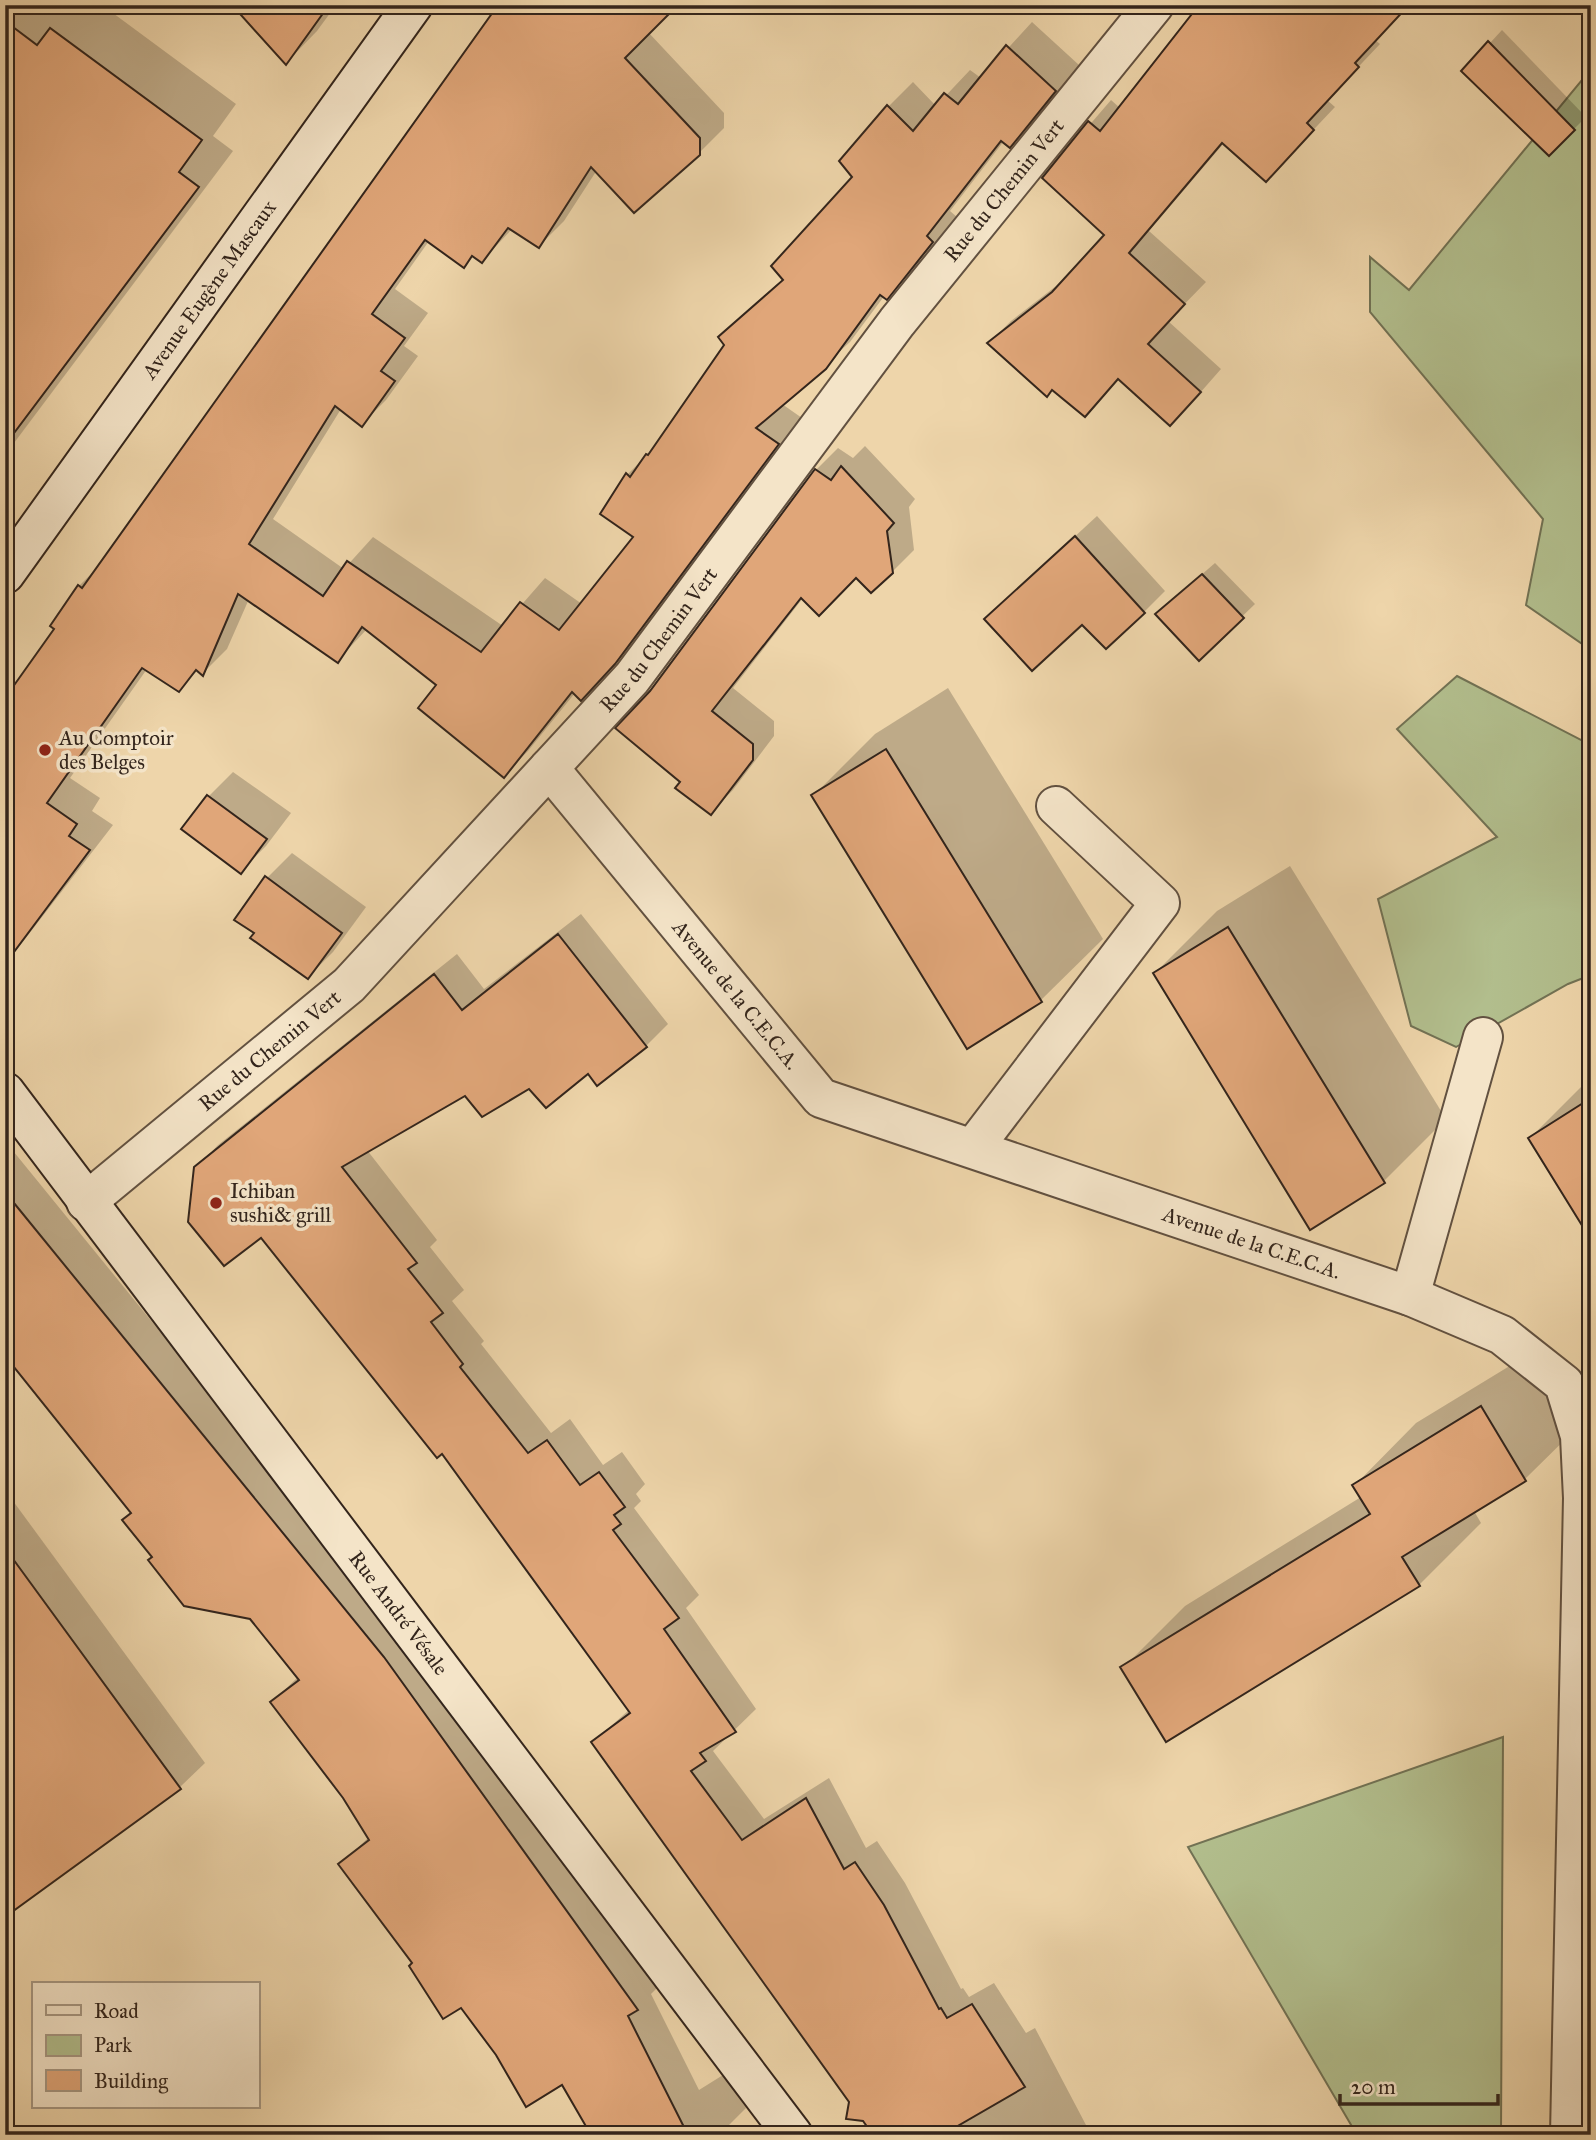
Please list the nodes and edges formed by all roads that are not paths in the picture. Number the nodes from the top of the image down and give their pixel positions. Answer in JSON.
{"nodes":[{"id":1,"x":413,"y":5,"type":"edge"},
{"id":2,"x":1154,"y":5,"type":"edge"},
{"id":3,"x":5,"y":574,"type":"edge"},
{"id":4,"x":549,"y":768,"type":"junction"},
{"id":5,"x":1056,"y":806,"type":"dead end"},
{"id":6,"x":1483,"y":1037,"type":"dead end"},
{"id":7,"x":5,"y":1092,"type":"edge"},
{"id":8,"x":974,"y":1147,"type":"junction"},
{"id":9,"x":86,"y":1202,"type":"junction"},
{"id":10,"x":1410,"y":1296,"type":"junction"},
{"id":11,"x":1587,"y":1495,"type":"edge"},
{"id":12,"x":793,"y":2135,"type":"edge"},
{"id":13,"x":1570,"y":2135,"type":"edge"}],
"edges":[{"from":1,"to":3,"type":"street","name":"Avenue Eugène Mascaux"},
{"from":2,"to":4,"type":"street","name":"Rue du Chemin Vert"},
{"from":4,"to":8,"type":"street","name":"Avenue de la C.E.C.A."},
{"from":4,"to":9,"type":"street","name":"Rue du Chemin Vert"},
{"from":5,"to":8,"type":"street"},
{"from":6,"to":10,"type":"street"},
{"from":7,"to":9,"type":"street","name":"Rue André Vésale"},
{"from":8,"to":10,"type":"street","name":"Avenue de la C.E.C.A."},
{"from":9,"to":12,"type":"street","name":"Rue André Vésale"},
{"from":10,"to":11,"type":"street","name":"Avenue de la C.E.C.A."},
{"from":11,"to":13,"type":"street","name":"Avenue de la C.E.C.A."}]}
